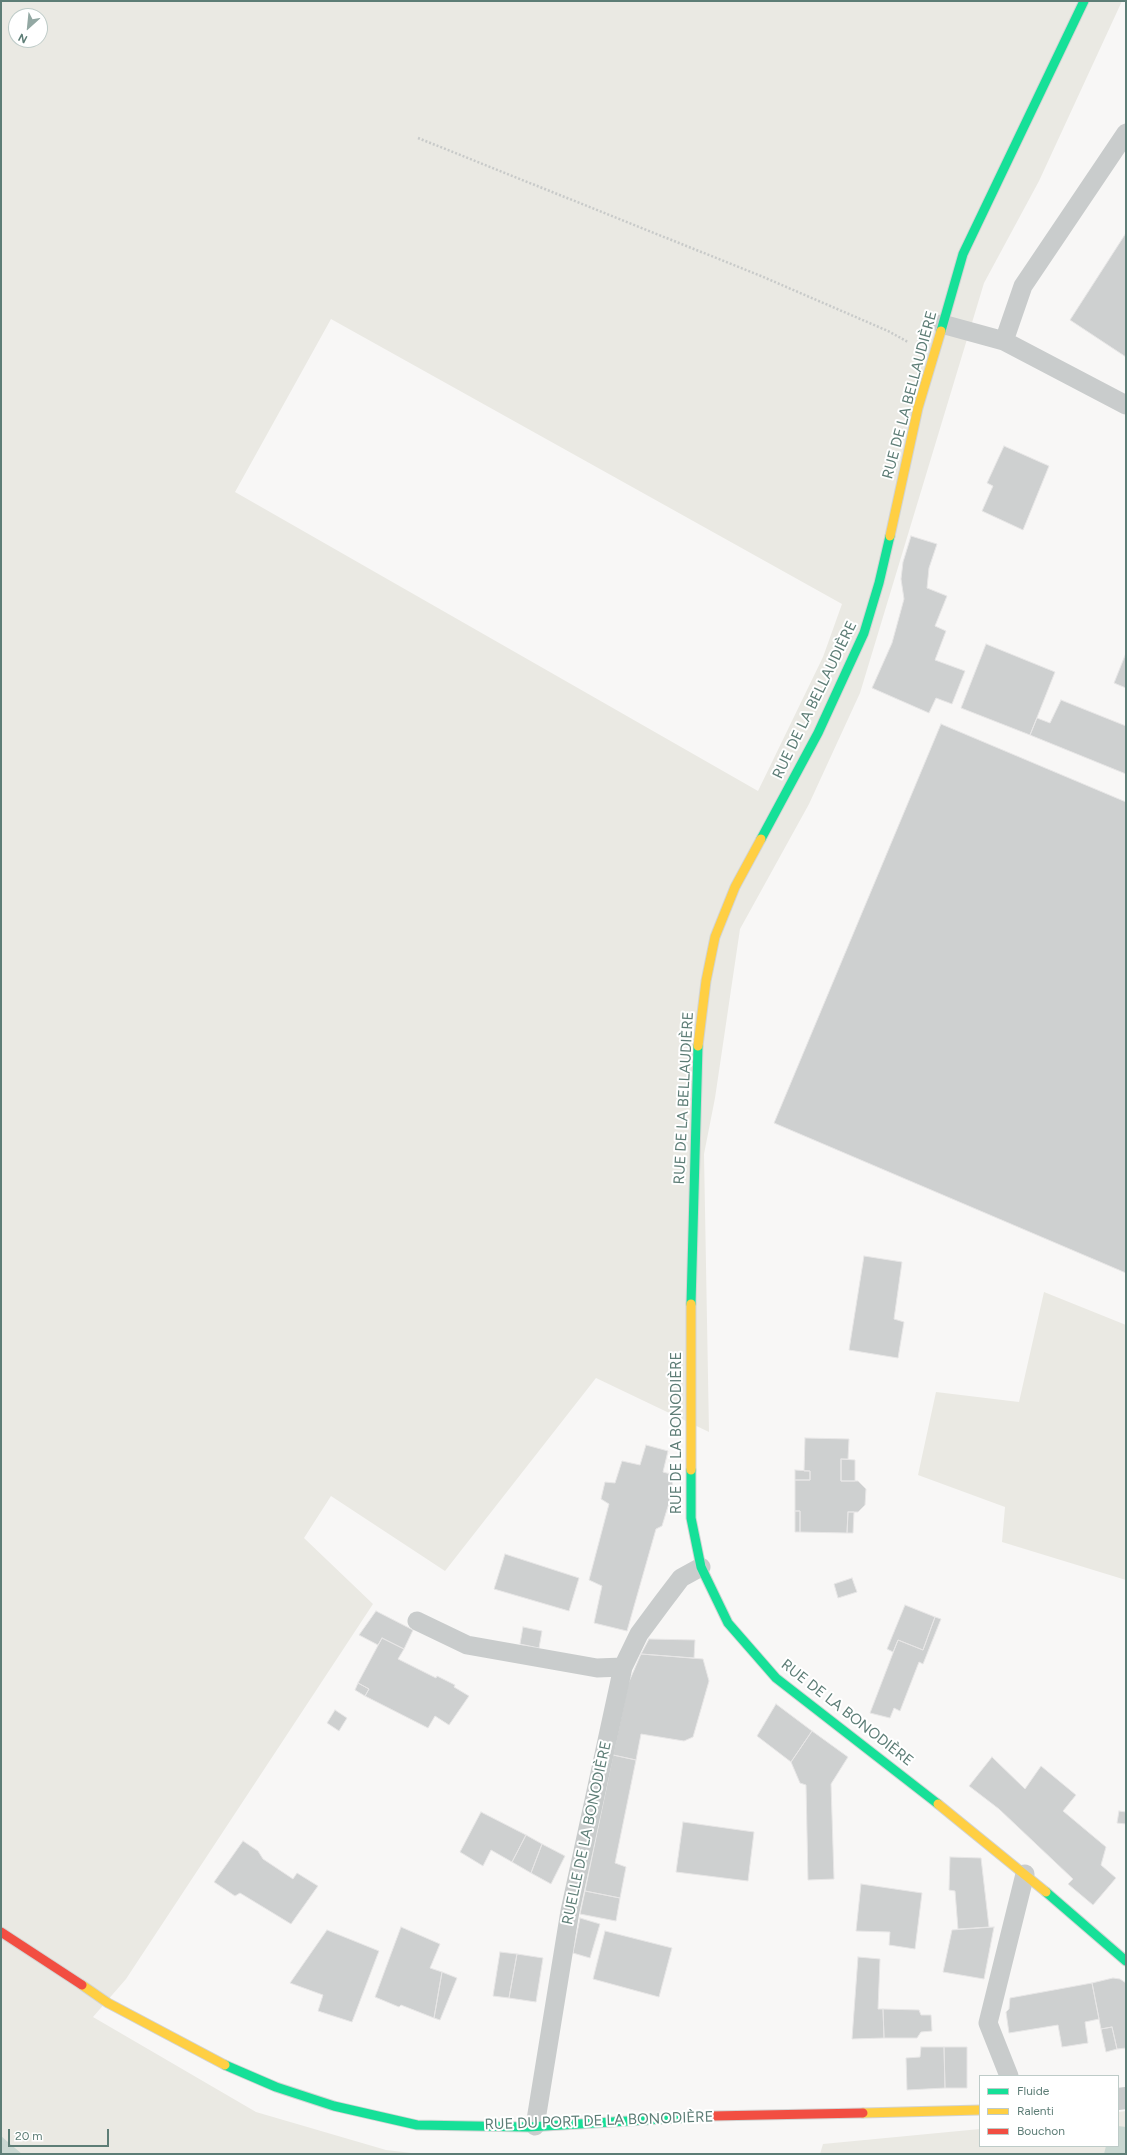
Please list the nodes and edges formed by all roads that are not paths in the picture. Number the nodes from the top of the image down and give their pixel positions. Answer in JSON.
{"nodes":[{"id":1,"x":1084,"y":1,"type":"edge"},
{"id":2,"x":1126,"y":133,"type":"edge"},
{"id":3,"x":942,"y":324,"type":"junction"},
{"id":4,"x":1004,"y":341,"type":"junction"},
{"id":5,"x":1126,"y":405,"type":"edge"},
{"id":6,"x":691,"y":1312,"type":"joint"},
{"id":7,"x":701,"y":1567,"type":"junction"},
{"id":8,"x":417,"y":1621,"type":"dead end"},
{"id":9,"x":623,"y":1667,"type":"junction"},
{"id":10,"x":1024,"y":1874,"type":"junction"},
{"id":11,"x":1,"y":1932,"type":"edge"},
{"id":12,"x":1126,"y":1961,"type":"edge"},
{"id":13,"x":1009,"y":2075,"type":"edge"},
{"id":14,"x":979,"y":2110,"type":"edge"},
{"id":15,"x":535,"y":2126,"type":"junction"}],
"edges":[{"from":1,"to":3,"type":"street","name":"RUE DE LA BELLAUDIÈRE"},
{"from":2,"to":4,"type":"lane"},
{"from":3,"to":4,"type":"lane"},
{"from":3,"to":6,"type":"street","name":"RUE DE LA BELLAUDIÈRE"},
{"from":4,"to":5,"type":"lane"},
{"from":6,"to":7,"type":"street","name":"RUE DE LA BONODIÈRE"},
{"from":7,"to":9,"type":"lane","name":"RUELLE DE LA BONODIÈRE"},
{"from":7,"to":10,"type":"street","name":"RUE DE LA BONODIÈRE"},
{"from":8,"to":9,"type":"lane"},
{"from":9,"to":15,"type":"lane","name":"RUELLE DE LA BONODIÈRE"},
{"from":10,"to":12,"type":"street","name":"RUE DE LA BONODIÈRE"},
{"from":10,"to":13,"type":"lane"},
{"from":11,"to":15,"type":"street","name":"RUE DU PORT DE LA BONODIÈRE"},
{"from":14,"to":15,"type":"street","name":"RUE DU PORT DE LA BONODIÈRE"}]}
